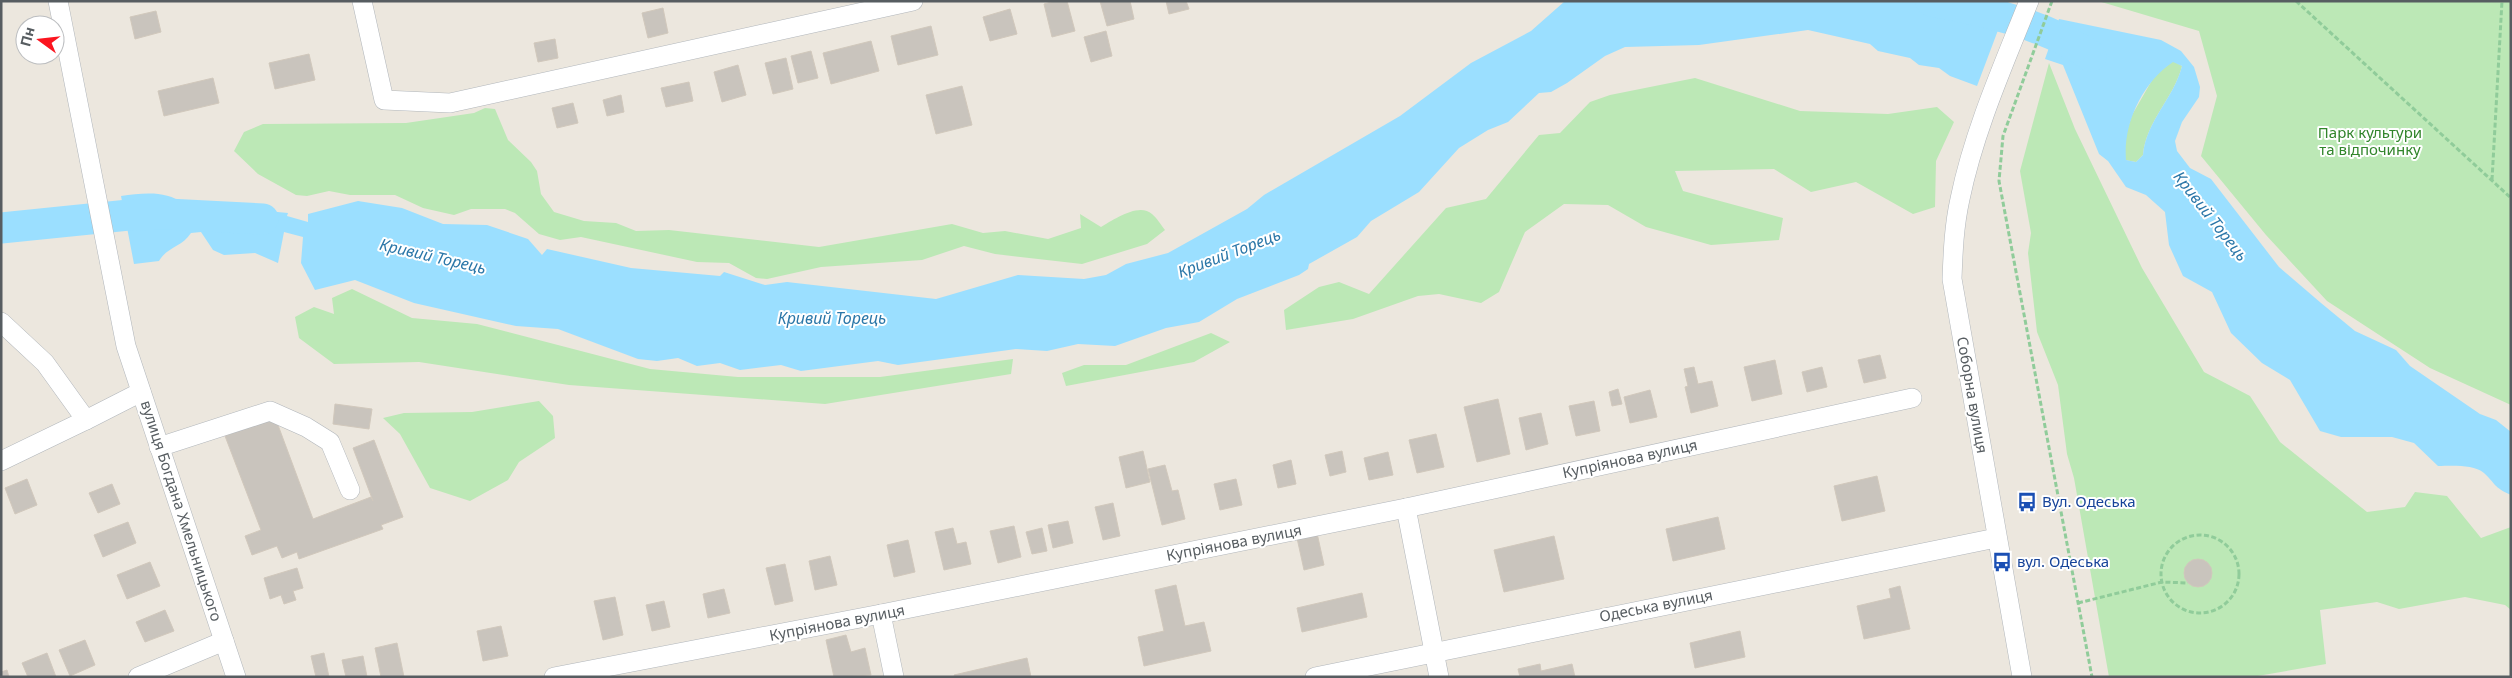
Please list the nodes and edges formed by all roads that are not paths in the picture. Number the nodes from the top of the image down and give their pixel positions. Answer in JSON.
{"nodes":[{"id":1,"x":58,"y":1,"type":"edge"},
{"id":2,"x":362,"y":1,"type":"edge"},
{"id":3,"x":913,"y":1,"type":"edge"},
{"id":4,"x":2029,"y":1,"type":"edge"},
{"id":5,"x":1,"y":322,"type":"edge"},
{"id":6,"x":141,"y":392,"type":"junction"},
{"id":7,"x":1912,"y":398,"type":"dead end"},
{"id":8,"x":86,"y":420,"type":"junction"},
{"id":9,"x":160,"y":447,"type":"junction"},
{"id":10,"x":1,"y":461,"type":"edge"},
{"id":11,"x":350,"y":490,"type":"dead end"},
{"id":12,"x":1406,"y":508,"type":"junction"},
{"id":13,"x":1996,"y":538,"type":"junction"},
{"id":14,"x":881,"y":614,"type":"junction"},
{"id":15,"x":224,"y":641,"type":"junction"},
{"id":16,"x":1434,"y":651,"type":"junction"},
{"id":17,"x":138,"y":677,"type":"edge"},
{"id":18,"x":236,"y":677,"type":"edge"},
{"id":19,"x":554,"y":677,"type":"edge"},
{"id":20,"x":894,"y":677,"type":"edge"},
{"id":21,"x":1315,"y":677,"type":"edge"},
{"id":22,"x":1439,"y":677,"type":"edge"},
{"id":23,"x":2022,"y":677,"type":"edge"}],
"edges":[{"from":1,"to":6,"type":"street","name":"вулиця Богдана Хмельницького"},
{"from":2,"to":3,"type":"street"},
{"from":4,"to":13,"type":"street","name":"Соборна вулиця"},
{"from":5,"to":8,"type":"street"},
{"from":6,"to":8,"type":"street"},
{"from":6,"to":9,"type":"street","name":"вулиця Богдана Хмельницького"},
{"from":7,"to":12,"type":"street","name":"Купріянова вулиця"},
{"from":8,"to":10,"type":"street"},
{"from":9,"to":11,"type":"street"},
{"from":9,"to":15,"type":"street","name":"вулиця Богдана Хмельницького"},
{"from":12,"to":14,"type":"street","name":"Купріянова вулиця"},
{"from":12,"to":16,"type":"street"},
{"from":13,"to":16,"type":"street","name":"Одеська вулиця"},
{"from":13,"to":23,"type":"street","name":"Соборна вулиця"},
{"from":14,"to":19,"type":"street","name":"Купріянова вулиця"},
{"from":14,"to":20,"type":"street"},
{"from":15,"to":17,"type":"street"},
{"from":15,"to":18,"type":"street","name":"вулиця Богдана Хмельницького"},
{"from":16,"to":21,"type":"street","name":"Одеська вулиця"},
{"from":16,"to":22,"type":"street"}]}
